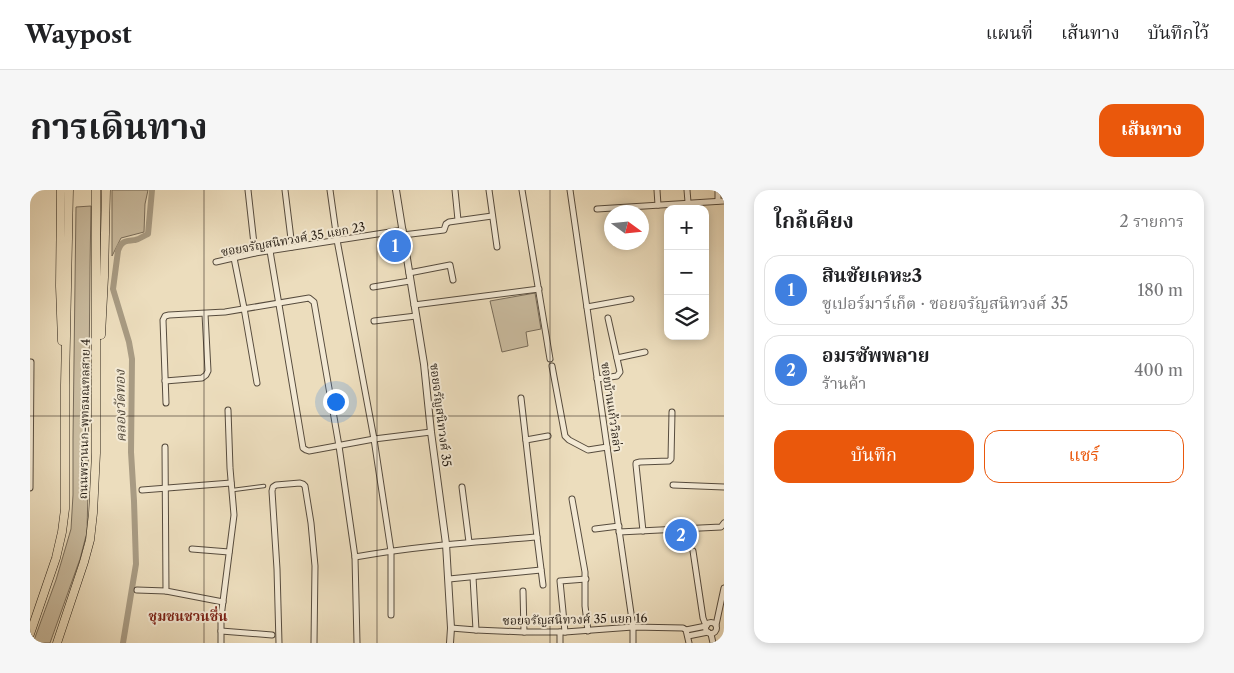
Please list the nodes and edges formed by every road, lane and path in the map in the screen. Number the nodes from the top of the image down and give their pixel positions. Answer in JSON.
{"nodes":[{"id":1,"x":61,"y":190,"type":"edge"},
{"id":2,"x":68,"y":190,"type":"edge"},
{"id":3,"x":96,"y":190,"type":"edge"},
{"id":4,"x":106,"y":190,"type":"edge"},
{"id":5,"x":248,"y":190,"type":"edge"},
{"id":6,"x":285,"y":190,"type":"edge"},
{"id":7,"x":330,"y":190,"type":"edge"},
{"id":8,"x":396,"y":190,"type":"edge"},
{"id":9,"x":455,"y":190,"type":"edge"},
{"id":10,"x":489,"y":190,"type":"edge"},
{"id":11,"x":522,"y":190,"type":"edge"},
{"id":12,"x":570,"y":190,"type":"edge"},
{"id":13,"x":657,"y":190,"type":"edge"},
{"id":14,"x":687,"y":190,"type":"edge"},
{"id":15,"x":718,"y":190,"type":"edge"},
{"id":16,"x":721,"y":201,"type":"edge"},
{"id":17,"x":688,"y":202,"type":"junction"},
{"id":18,"x":658,"y":205,"type":"junction"},
{"id":19,"x":596,"y":209,"type":"dead end"},
{"id":20,"x":492,"y":216,"type":"junction"},
{"id":21,"x":458,"y":220,"type":"junction"},
{"id":22,"x":403,"y":233,"type":"junction"},
{"id":23,"x":337,"y":240,"type":"junction"},
{"id":24,"x":497,"y":247,"type":"dead end"},
{"id":25,"x":292,"y":248,"type":"junction"},
{"id":26,"x":270,"y":251,"type":"junction"},
{"id":27,"x":254,"y":253,"type":"junction"},
{"id":28,"x":234,"y":258,"type":"junction"},
{"id":29,"x":216,"y":262,"type":"dead end"},
{"id":30,"x":409,"y":273,"type":"junction"},
{"id":31,"x":453,"y":280,"type":"dead end"},
{"id":32,"x":410,"y":281,"type":"junction"},
{"id":33,"x":372,"y":287,"type":"dead end"},
{"id":34,"x":539,"y":289,"type":"junction"},
{"id":35,"x":631,"y":299,"type":"dead end"},
{"id":36,"x":280,"y":302,"type":"junction"},
{"id":37,"x":414,"y":305,"type":"junction"},
{"id":38,"x":587,"y":307,"type":"junction"},
{"id":39,"x":244,"y":308,"type":"junction"},
{"id":40,"x":205,"y":314,"type":"junction"},
{"id":41,"x":416,"y":316,"type":"junction"},
{"id":42,"x":608,"y":318,"type":"dead end"},
{"id":43,"x":374,"y":321,"type":"dead end"},
{"id":44,"x":645,"y":352,"type":"dead end"},
{"id":45,"x":617,"y":358,"type":"junction"},
{"id":46,"x":550,"y":360,"type":"dead end"},
{"id":47,"x":31,"y":362,"type":"edge"},
{"id":48,"x":552,"y":366,"type":"dead end"},
{"id":49,"x":598,"y":379,"type":"junction"},
{"id":50,"x":165,"y":381,"type":"junction"},
{"id":51,"x":257,"y":383,"type":"dead end"},
{"id":52,"x":65,"y":385,"type":"junction"},
{"id":53,"x":96,"y":386,"type":"junction"},
{"id":54,"x":521,"y":398,"type":"dead end"},
{"id":55,"x":166,"y":403,"type":"dead end"},
{"id":56,"x":228,"y":410,"type":"dead end"},
{"id":57,"x":672,"y":412,"type":"dead end"},
{"id":58,"x":431,"y":432,"type":"junction"},
{"id":59,"x":548,"y":436,"type":"dead end"},
{"id":60,"x":374,"y":439,"type":"junction"},
{"id":61,"x":526,"y":440,"type":"junction"},
{"id":62,"x":338,"y":446,"type":"junction"},
{"id":63,"x":164,"y":447,"type":"dead end"},
{"id":64,"x":607,"y":447,"type":"junction"},
{"id":65,"x":231,"y":483,"type":"junction"},
{"id":66,"x":673,"y":485,"type":"dead end"},
{"id":67,"x":264,"y":486,"type":"dead end"},
{"id":68,"x":462,"y":487,"type":"dead end"},
{"id":69,"x":724,"y":487,"type":"edge"},
{"id":70,"x":30,"y":488,"type":"edge"},
{"id":71,"x":165,"y":488,"type":"junction"},
{"id":72,"x":142,"y":490,"type":"dead end"},
{"id":73,"x":232,"y":490,"type":"junction"},
{"id":74,"x":572,"y":499,"type":"dead end"},
{"id":75,"x":724,"y":523,"type":"edge"},
{"id":76,"x":595,"y":529,"type":"dead end"},
{"id":77,"x":619,"y":529,"type":"junction"},
{"id":78,"x":642,"y":530,"type":"junction"},
{"id":79,"x":537,"y":537,"type":"junction"},
{"id":80,"x":469,"y":542,"type":"junction"},
{"id":81,"x":446,"y":544,"type":"junction"},
{"id":82,"x":192,"y":549,"type":"dead end"},
{"id":83,"x":693,"y":550,"type":"dead end"},
{"id":84,"x":391,"y":551,"type":"junction"},
{"id":85,"x":230,"y":552,"type":"junction"},
{"id":86,"x":355,"y":557,"type":"junction"},
{"id":87,"x":541,"y":570,"type":"junction"},
{"id":88,"x":473,"y":577,"type":"junction"},
{"id":89,"x":449,"y":579,"type":"junction"},
{"id":90,"x":586,"y":579,"type":"junction"},
{"id":91,"x":543,"y":584,"type":"dead end"},
{"id":92,"x":724,"y":588,"type":"edge"},
{"id":93,"x":137,"y":590,"type":"dead end"},
{"id":94,"x":166,"y":590,"type":"junction"},
{"id":95,"x":523,"y":591,"type":"dead end"},
{"id":96,"x":223,"y":602,"type":"junction"},
{"id":97,"x":391,"y":616,"type":"dead end"},
{"id":98,"x":707,"y":625,"type":"junction"},
{"id":99,"x":716,"y":625,"type":"junction"},
{"id":100,"x":451,"y":628,"type":"junction"},
{"id":101,"x":632,"y":628,"type":"junction"},
{"id":102,"x":476,"y":630,"type":"junction"},
{"id":103,"x":686,"y":630,"type":"junction"},
{"id":104,"x":221,"y":631,"type":"junction"},
{"id":105,"x":588,"y":631,"type":"junction"},
{"id":106,"x":524,"y":632,"type":"junction"},
{"id":107,"x":562,"y":632,"type":"junction"},
{"id":108,"x":709,"y":633,"type":"junction"},
{"id":109,"x":30,"y":634,"type":"edge"},
{"id":110,"x":272,"y":635,"type":"dead end"},
{"id":111,"x":688,"y":636,"type":"junction"},
{"id":112,"x":56,"y":643,"type":"edge"},
{"id":113,"x":221,"y":643,"type":"edge"},
{"id":114,"x":279,"y":643,"type":"edge"},
{"id":115,"x":314,"y":643,"type":"edge"},
{"id":116,"x":357,"y":643,"type":"edge"},
{"id":117,"x":450,"y":643,"type":"edge"},
{"id":118,"x":560,"y":643,"type":"edge"},
{"id":119,"x":633,"y":643,"type":"edge"},
{"id":120,"x":689,"y":643,"type":"edge"},
{"id":121,"x":713,"y":643,"type":"edge"}],
"edges":[{"from":1,"to":52,"type":"main road"},
{"from":2,"to":52,"type":"main road","name":"ถนนพรานนก-พุทธมณฑลสาย 4"},
{"from":3,"to":53,"type":"main road","name":"ถนนพรานนก-พุทธมณฑลสาย 4"},
{"from":4,"to":53,"type":"main road"},
{"from":5,"to":27,"type":"street"},
{"from":6,"to":25,"type":"street"},
{"from":7,"to":23,"type":"street"},
{"from":8,"to":22,"type":"street","name":"ซอยจรัญสนิทวงศ์ 35"},
{"from":9,"to":21,"type":"street"},
{"from":10,"to":20,"type":"street"},
{"from":11,"to":34,"type":"street"},
{"from":12,"to":38,"type":"street","name":"ซอยบ้านแก้ววิลล่า"},
{"from":13,"to":18,"type":"street"},
{"from":14,"to":17,"type":"street"},
{"from":15,"to":16,"type":"street"},
{"from":16,"to":17,"type":"street"},
{"from":17,"to":18,"type":"street"},
{"from":18,"to":19,"type":"street"},
{"from":20,"to":21,"type":"street"},
{"from":20,"to":24,"type":"street"},
{"from":21,"to":22,"type":"street","name":"ซอยจรัญสนิทวงศ์ 35 แยก 23"},
{"from":22,"to":23,"type":"street","name":"ซอยจรัญสนิทวงศ์ 35 แยก 23"},
{"from":22,"to":30,"type":"street","name":"ซอยจรัญสนิทวงศ์ 35"},
{"from":23,"to":25,"type":"street","name":"ซอยจรัญสนิทวงศ์ 35 แยก 23"},
{"from":23,"to":60,"type":"street"},
{"from":25,"to":26,"type":"street","name":"ซอยจรัญสนิทวงศ์ 35 แยก 23"},
{"from":26,"to":27,"type":"street","name":"ซอยจรัญสนิทวงศ์ 35 แยก 23"},
{"from":26,"to":36,"type":"street"},
{"from":27,"to":28,"type":"street","name":"ซอยจรัญสนิทวงศ์ 35 แยก 23"},
{"from":28,"to":29,"type":"street","name":"ซอยจรัญสนิทวงศ์ 35 แยก 23"},
{"from":28,"to":39,"type":"street"},
{"from":30,"to":31,"type":"street"},
{"from":30,"to":32,"type":"street","name":"ซอยจรัญสนิทวงศ์ 35"},
{"from":32,"to":33,"type":"street"},
{"from":32,"to":37,"type":"street","name":"ซอยจรัญสนิทวงศ์ 35"},
{"from":34,"to":37,"type":"street"},
{"from":34,"to":46,"type":"street"},
{"from":35,"to":38,"type":"street"},
{"from":36,"to":39,"type":"street"},
{"from":36,"to":62,"type":"street"},
{"from":36,"to":62,"type":"street"},
{"from":37,"to":41,"type":"street","name":"ซอยจรัญสนิทวงศ์ 35"},
{"from":38,"to":49,"type":"street","name":"ซอยบ้านแก้ววิลล่า"},
{"from":39,"to":40,"type":"street"},
{"from":39,"to":51,"type":"street"},
{"from":40,"to":50,"type":"street"},
{"from":40,"to":50,"type":"street"},
{"from":41,"to":43,"type":"street"},
{"from":41,"to":58,"type":"street","name":"ซอยจรัญสนิทวงศ์ 35"},
{"from":42,"to":45,"type":"street"},
{"from":44,"to":45,"type":"street"},
{"from":45,"to":49,"type":"street"},
{"from":47,"to":70,"type":"street"},
{"from":48,"to":64,"type":"street"},
{"from":49,"to":64,"type":"street","name":"ซอยบ้านแก้ววิลล่า"},
{"from":50,"to":55,"type":"street"},
{"from":52,"to":109,"type":"main road","name":"ถนนพรานนก-พุทธมณฑลสาย 4"},
{"from":53,"to":112,"type":"main road","name":"ถนนพรานนก-พุทธมณฑลสาย 4"},
{"from":54,"to":61,"type":"street"},
{"from":56,"to":65,"type":"street"},
{"from":57,"to":78,"type":"street"},
{"from":58,"to":60,"type":"street"},
{"from":58,"to":81,"type":"street","name":"ซอยจรัญสนิทวงศ์ 35"},
{"from":59,"to":61,"type":"street"},
{"from":60,"to":62,"type":"street"},
{"from":60,"to":84,"type":"street"},
{"from":61,"to":79,"type":"street"},
{"from":62,"to":86,"type":"street"},
{"from":63,"to":71,"type":"street"},
{"from":64,"to":77,"type":"street","name":"ซอยบ้านแก้ววิลล่า"},
{"from":65,"to":71,"type":"street"},
{"from":65,"to":73,"type":"street"},
{"from":66,"to":69,"type":"street"},
{"from":67,"to":73,"type":"lane"},
{"from":68,"to":80,"type":"street"},
{"from":71,"to":72,"type":"street"},
{"from":71,"to":94,"type":"street"},
{"from":73,"to":85,"type":"street"},
{"from":74,"to":90,"type":"street"},
{"from":75,"to":78,"type":"street"},
{"from":76,"to":77,"type":"street"},
{"from":77,"to":78,"type":"street"},
{"from":77,"to":101,"type":"street","name":"ซอยบ้านแก้ววิลล่า"},
{"from":79,"to":80,"type":"street"},
{"from":79,"to":87,"type":"street"},
{"from":80,"to":81,"type":"street"},
{"from":81,"to":84,"type":"street"},
{"from":81,"to":89,"type":"street","name":"ซอยจรัญสนิทวงศ์ 35"},
{"from":82,"to":85,"type":"street"},
{"from":83,"to":98,"type":"street"},
{"from":84,"to":86,"type":"street"},
{"from":84,"to":97,"type":"street"},
{"from":85,"to":96,"type":"street"},
{"from":86,"to":116,"type":"street"},
{"from":87,"to":88,"type":"street"},
{"from":87,"to":91,"type":"street"},
{"from":88,"to":89,"type":"street"},
{"from":88,"to":102,"type":"street"},
{"from":89,"to":100,"type":"street","name":"ซอยจรัญสนิทวงศ์ 35"},
{"from":90,"to":105,"type":"street"},
{"from":90,"to":107,"type":"street"},
{"from":92,"to":99,"type":"street"},
{"from":93,"to":94,"type":"street"},
{"from":94,"to":96,"type":"street"},
{"from":95,"to":106,"type":"street"},
{"from":96,"to":104,"type":"street"},
{"from":98,"to":99,"type":"street"},
{"from":98,"to":103,"type":"street","name":"ซอยจรัญสนิทวงศ์ 35 แยก 16"},
{"from":98,"to":108,"type":"street"},
{"from":99,"to":108,"type":"street"},
{"from":100,"to":102,"type":"street","name":"ซอยจรัญสนิทวงศ์ 35 แยก 16"},
{"from":100,"to":117,"type":"street","name":"ซอยจรัญสนิทวงศ์ 35"},
{"from":101,"to":103,"type":"street","name":"ซอยจรัญสนิทวงศ์ 35 แยก 16"},
{"from":101,"to":105,"type":"street","name":"ซอยจรัญสนิทวงศ์ 35 แยก 16"},
{"from":101,"to":119,"type":"street","name":"ซอยบ้านแก้ววิลล่า"},
{"from":102,"to":106,"type":"street","name":"ซอยจรัญสนิทวงศ์ 35 แยก 16"},
{"from":103,"to":111,"type":"street"},
{"from":104,"to":110,"type":"street"},
{"from":104,"to":113,"type":"street"},
{"from":105,"to":107,"type":"street","name":"ซอยจรัญสนิทวงศ์ 35 แยก 16"},
{"from":106,"to":107,"type":"street","name":"ซอยจรัญสนิทวงศ์ 35 แยก 16"},
{"from":107,"to":118,"type":"street"},
{"from":108,"to":111,"type":"street"},
{"from":108,"to":121,"type":"street"},
{"from":111,"to":120,"type":"street"},
{"from":114,"to":115,"type":"street"}]}
